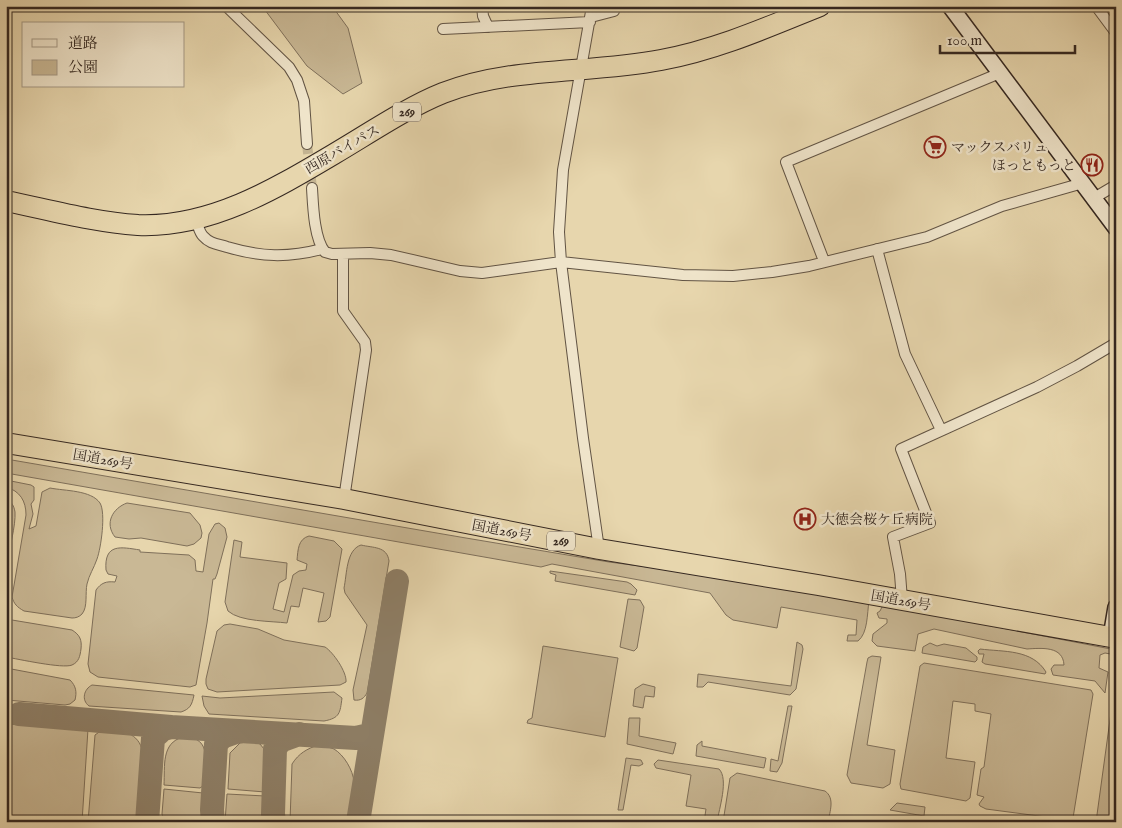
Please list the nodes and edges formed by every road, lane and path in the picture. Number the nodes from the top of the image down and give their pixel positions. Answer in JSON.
{"nodes":[{"id":1,"x":226,"y":6,"type":"edge"},
{"id":2,"x":482,"y":6,"type":"edge"},
{"id":3,"x":592,"y":6,"type":"edge"},
{"id":4,"x":820,"y":6,"type":"edge"},
{"id":5,"x":950,"y":6,"type":"edge"},
{"id":6,"x":1096,"y":6,"type":"edge"},
{"id":7,"x":614,"y":11,"type":"dead end"},
{"id":8,"x":590,"y":20,"type":"junction"},
{"id":9,"x":488,"y":27,"type":"junction"},
{"id":10,"x":443,"y":29,"type":"dead end"},
{"id":11,"x":1116,"y":32,"type":"edge"},
{"id":12,"x":582,"y":69,"type":"junction"},
{"id":13,"x":1000,"y":73,"type":"junction"},
{"id":14,"x":307,"y":144,"type":"tunnel mouth"},
{"id":15,"x":1083,"y":183,"type":"junction"},
{"id":16,"x":1116,"y":185,"type":"edge"},
{"id":17,"x":312,"y":188,"type":"tunnel mouth"},
{"id":18,"x":1094,"y":198,"type":"junction"},
{"id":19,"x":6,"y":201,"type":"edge"},
{"id":20,"x":196,"y":219,"type":"junction"},
{"id":21,"x":1116,"y":228,"type":"edge"},
{"id":22,"x":322,"y":249,"type":"junction"},
{"id":23,"x":877,"y":249,"type":"junction"},
{"id":24,"x":343,"y":254,"type":"junction"},
{"id":25,"x":824,"y":261,"type":"junction"},
{"id":26,"x":561,"y":262,"type":"junction"},
{"id":27,"x":1116,"y":343,"type":"edge"},
{"id":28,"x":941,"y":430,"type":"junction"},
{"id":29,"x":6,"y":442,"type":"edge"},
{"id":30,"x":344,"y":499,"type":"junction"},
{"id":31,"x":600,"y":549,"type":"junction"},
{"id":32,"x":902,"y":600,"type":"junction"},
{"id":33,"x":1116,"y":607,"type":"edge"},
{"id":34,"x":1113,"y":638,"type":"edge"}],
"edges":[{"from":1,"to":14,"type":"street"},
{"from":2,"to":9,"type":"street"},
{"from":3,"to":8,"type":"street"},
{"from":4,"to":12,"type":"highway","name":"西原バイパス","number":"269"},
{"from":5,"to":13,"type":"street"},
{"from":6,"to":11,"type":"street"},
{"from":7,"to":8,"type":"street"},
{"from":8,"to":9,"type":"street"},
{"from":8,"to":12,"type":"street"},
{"from":9,"to":10,"type":"street"},
{"from":12,"to":20,"type":"highway","name":"西原バイパス","number":"269"},
{"from":12,"to":26,"type":"street"},
{"from":13,"to":15,"type":"street"},
{"from":13,"to":25,"type":"street"},
{"from":15,"to":18,"type":"street"},
{"from":15,"to":23,"type":"street"},
{"from":16,"to":18,"type":"street"},
{"from":17,"to":22,"type":"street"},
{"from":18,"to":21,"type":"street"},
{"from":19,"to":20,"type":"highway","name":"西原バイパス","number":"269"},
{"from":20,"to":22,"type":"street"},
{"from":22,"to":24,"type":"street"},
{"from":23,"to":25,"type":"street"},
{"from":23,"to":28,"type":"street"},
{"from":24,"to":26,"type":"street"},
{"from":24,"to":30,"type":"street"},
{"from":25,"to":26,"type":"street"},
{"from":26,"to":31,"type":"street"},
{"from":27,"to":28,"type":"street"},
{"from":28,"to":32,"type":"street"},
{"from":29,"to":30,"type":"highway","name":"国道269号","number":"269"},
{"from":30,"to":31,"type":"highway","name":"国道269号","number":"269"},
{"from":31,"to":32,"type":"highway","name":"国道269号","number":"269"},
{"from":32,"to":34,"type":"highway","name":"国道269号","number":"269"},
{"from":33,"to":34,"type":"street"}]}
